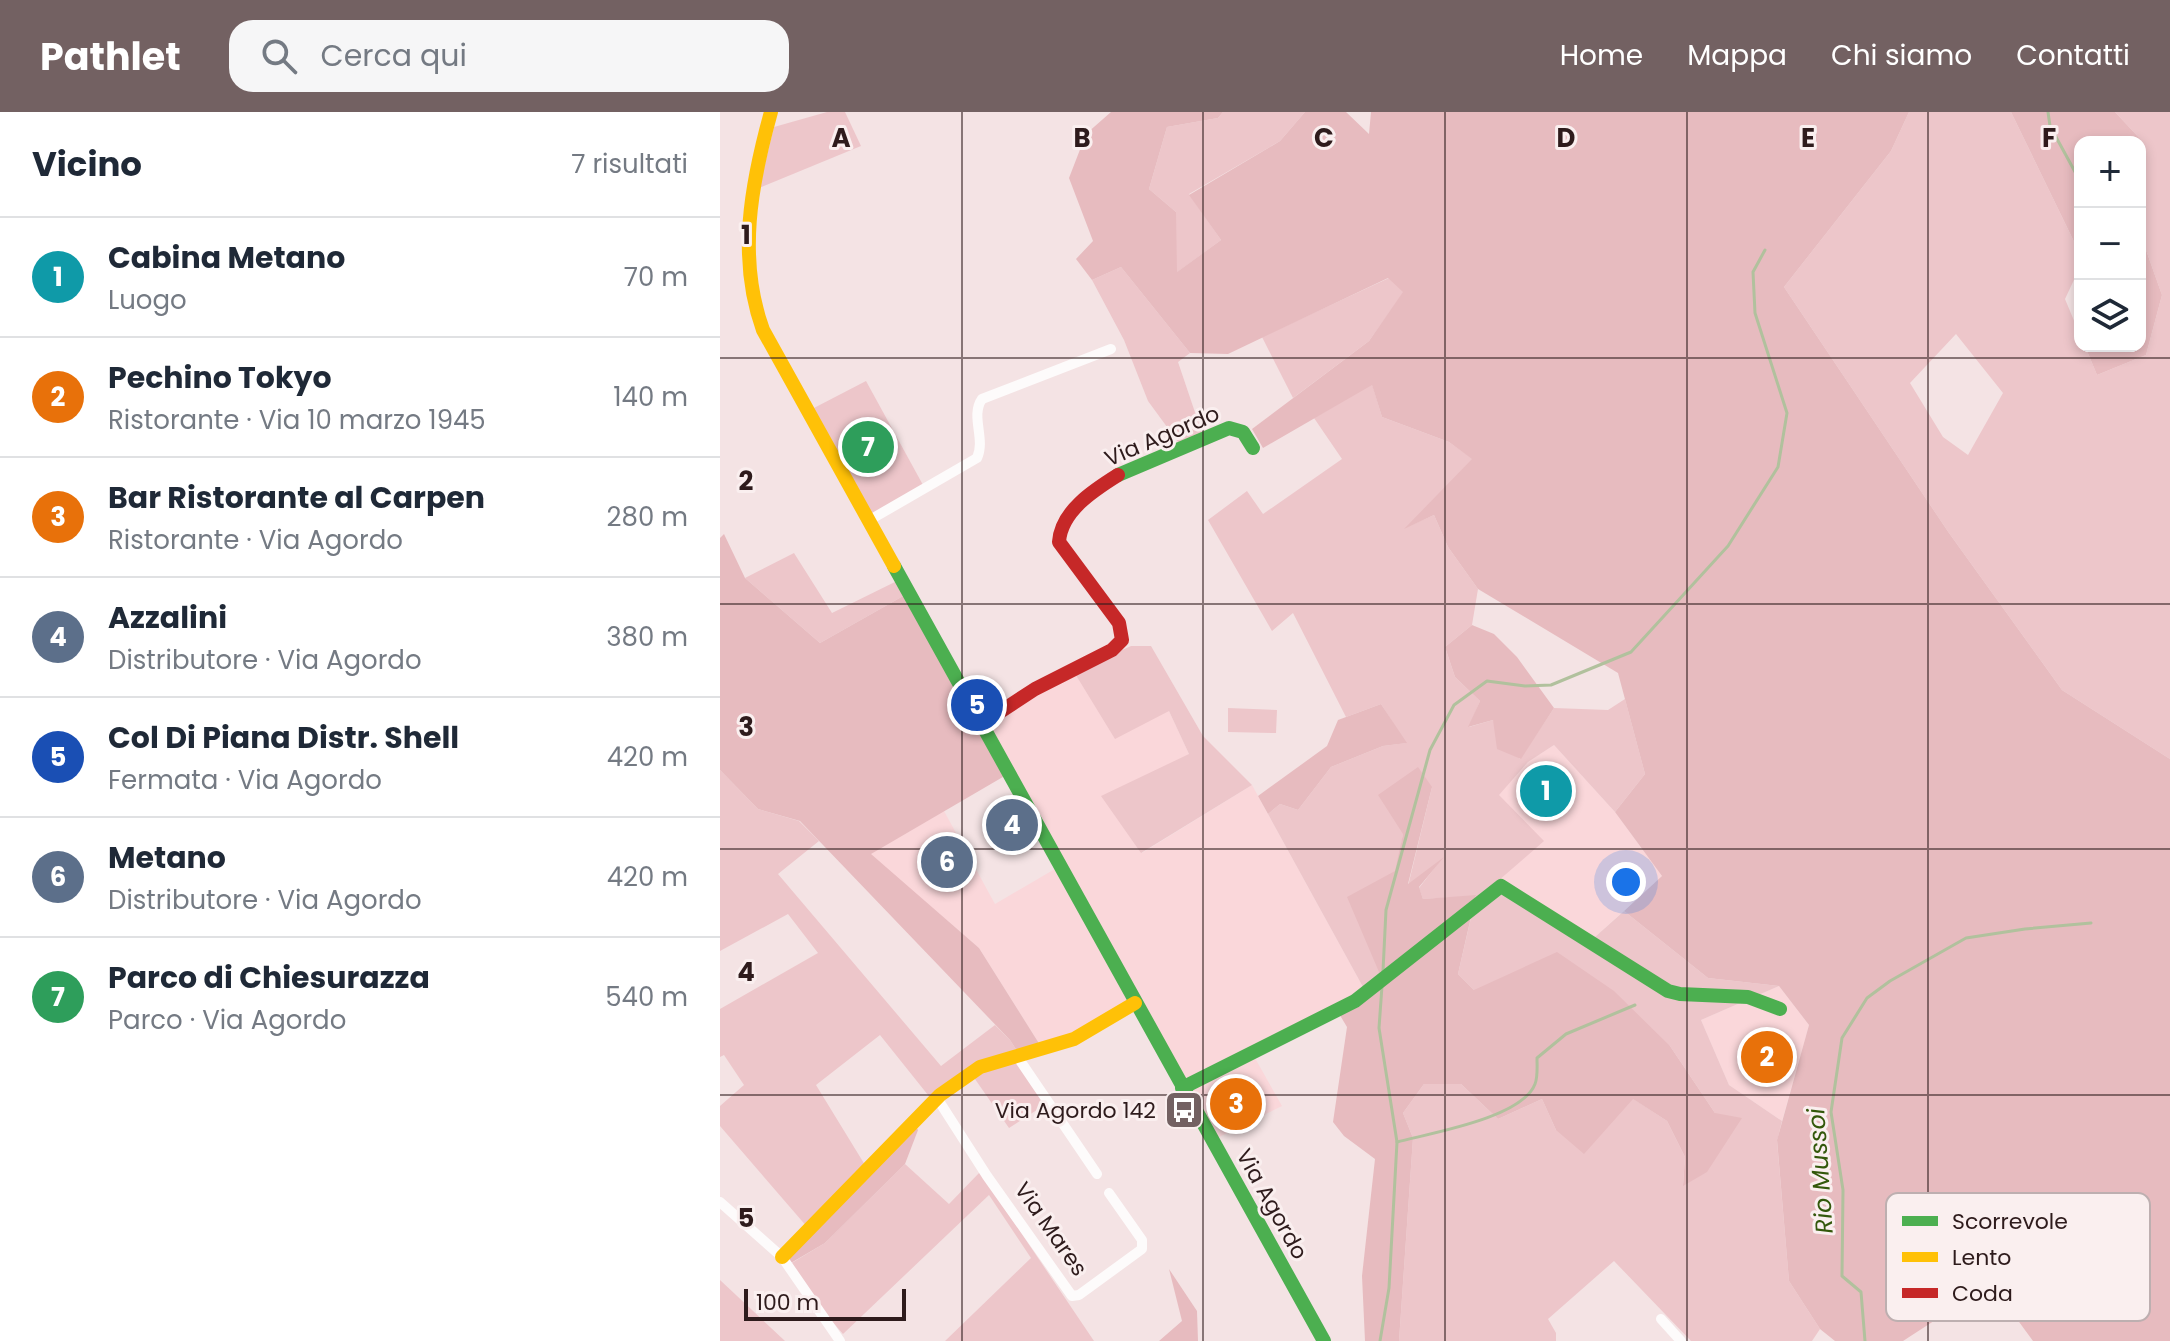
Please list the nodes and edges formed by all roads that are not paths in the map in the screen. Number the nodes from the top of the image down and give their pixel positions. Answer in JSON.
{"nodes":[{"id":1,"x":771,"y":112,"type":"edge"},
{"id":2,"x":1111,"y":349,"type":"dead end"},
{"id":3,"x":1253,"y":448,"type":"dead end"},
{"id":4,"x":868,"y":521,"type":"junction"},
{"id":5,"x":980,"y":725,"type":"junction"},
{"id":6,"x":1135,"y":1003,"type":"junction"},
{"id":7,"x":1780,"y":1009,"type":"dead end"},
{"id":8,"x":1017,"y":1056,"type":"junction"},
{"id":9,"x":1182,"y":1088,"type":"junction"},
{"id":10,"x":937,"y":1098,"type":"junction"},
{"id":11,"x":1097,"y":1174,"type":"dead end"},
{"id":12,"x":1109,"y":1193,"type":"dead end"},
{"id":13,"x":720,"y":1202,"type":"edge"},
{"id":14,"x":782,"y":1257,"type":"junction"},
{"id":15,"x":1661,"y":1319,"type":"dead end"},
{"id":16,"x":840,"y":1341,"type":"edge"},
{"id":17,"x":1324,"y":1341,"type":"edge"},
{"id":18,"x":1681,"y":1341,"type":"edge"}],
"edges":[{"from":1,"to":4,"type":"street","name":"Via Agordo"},
{"from":2,"to":4,"type":"street"},
{"from":3,"to":5,"type":"street","name":"Via Agordo"},
{"from":4,"to":5,"type":"street","name":"Via Agordo"},
{"from":5,"to":6,"type":"street","name":"Via Agordo"},
{"from":6,"to":8,"type":"street"},
{"from":6,"to":9,"type":"street","name":"Via Agordo"},
{"from":7,"to":9,"type":"street"},
{"from":8,"to":10,"type":"street"},
{"from":8,"to":11,"type":"street"},
{"from":9,"to":17,"type":"street","name":"Via Agordo"},
{"from":10,"to":12,"type":"street","name":"Via Mares"},
{"from":10,"to":14,"type":"street"},
{"from":13,"to":14,"type":"street"},
{"from":14,"to":16,"type":"street"},
{"from":15,"to":18,"type":"street"}]}
